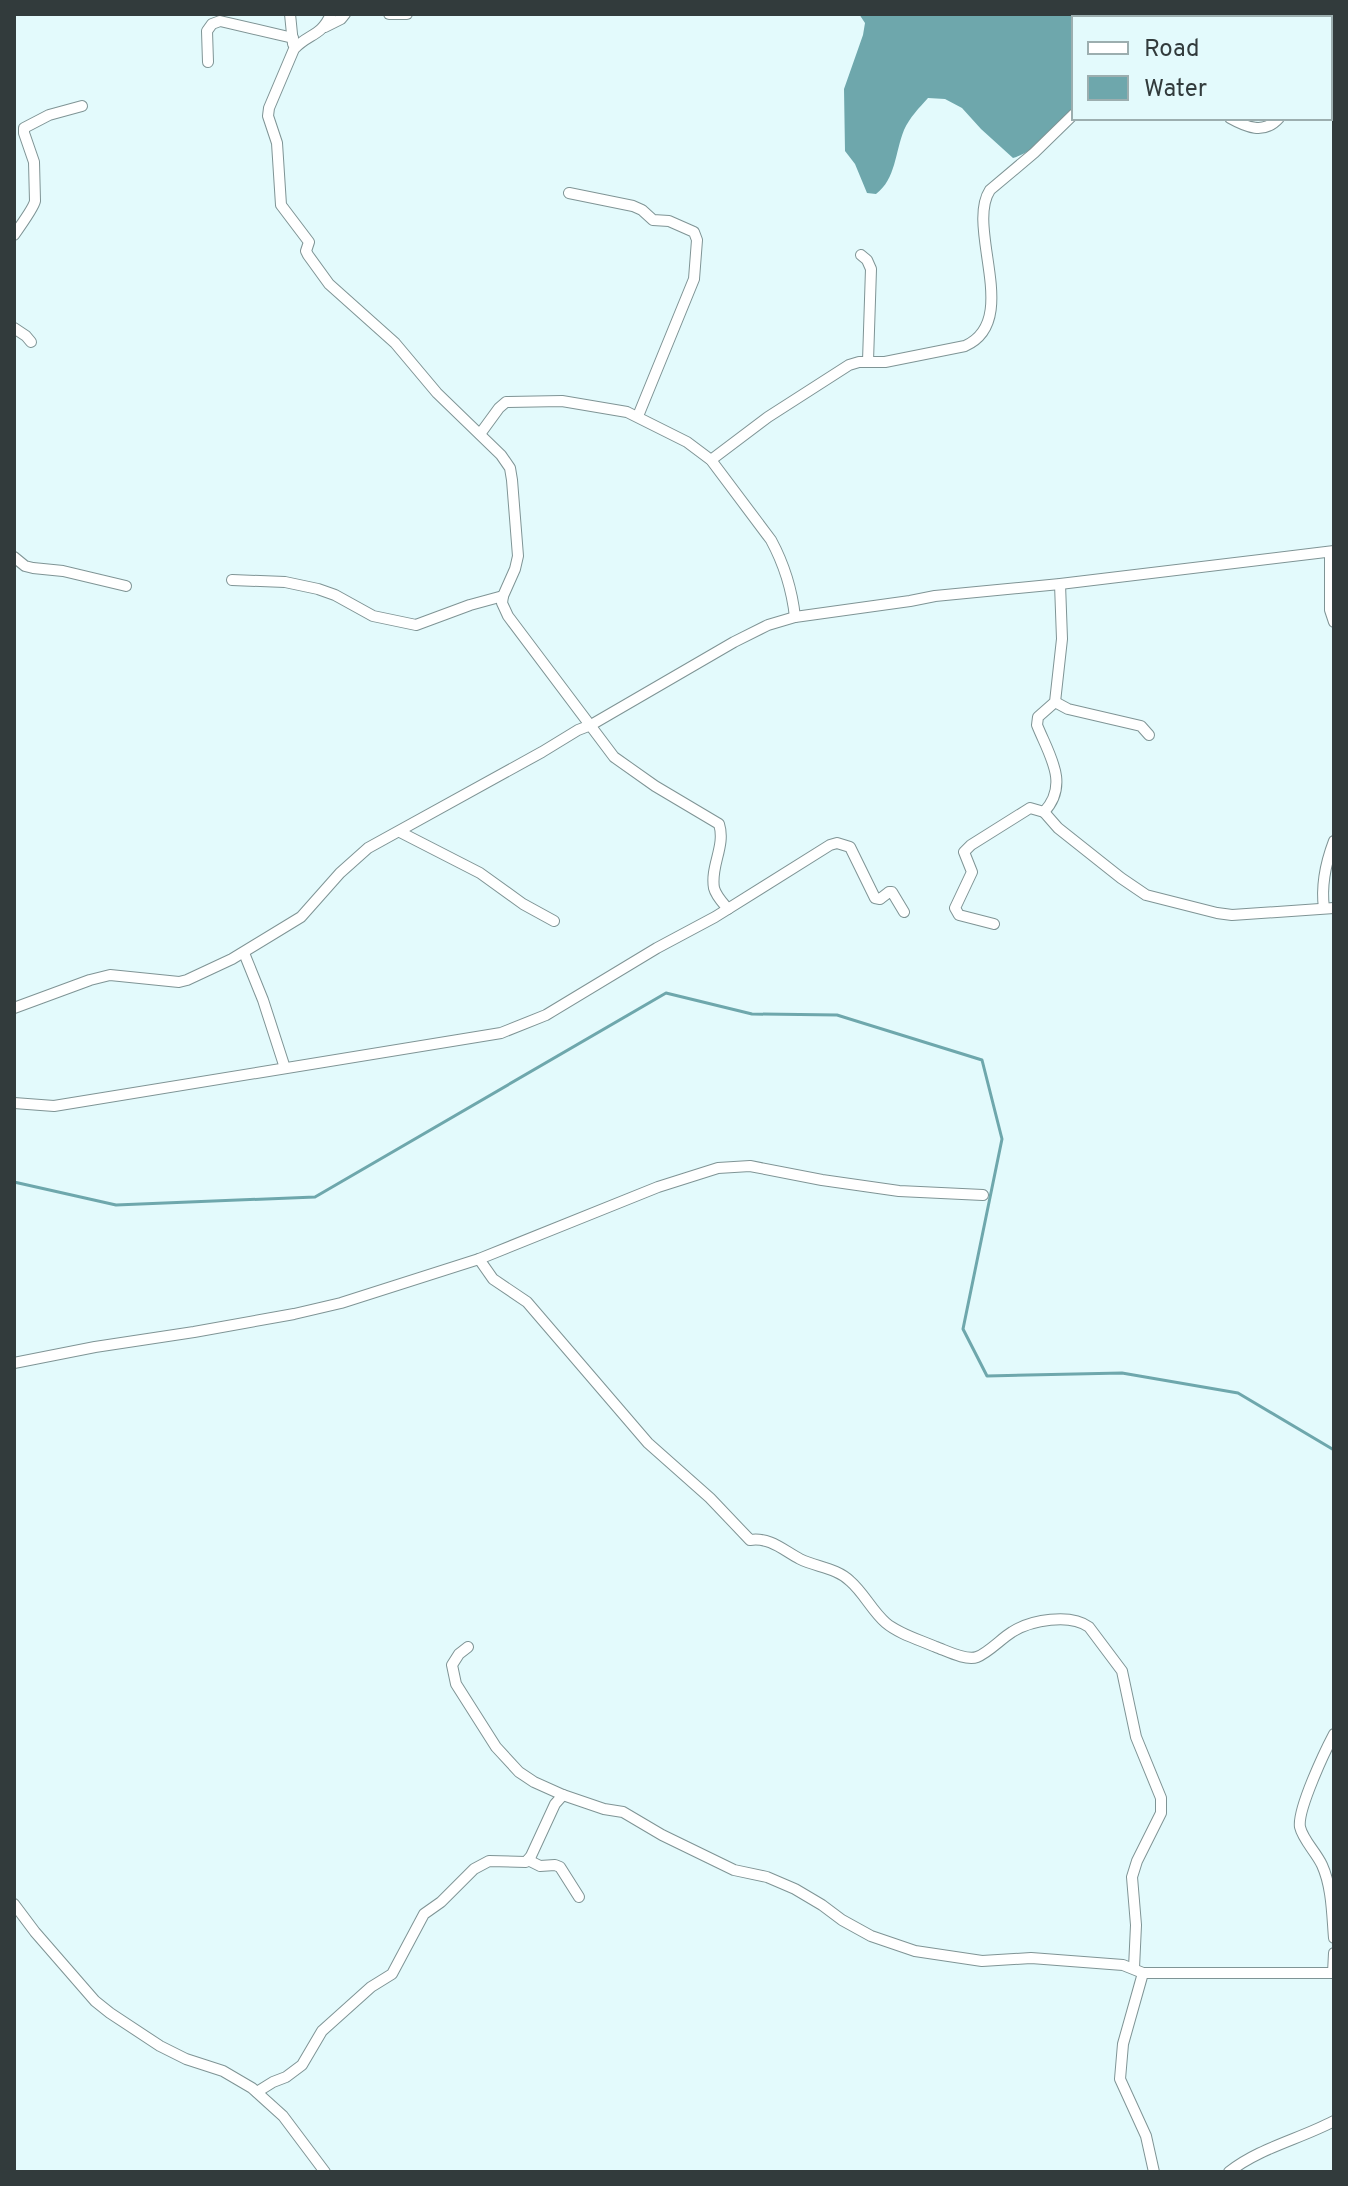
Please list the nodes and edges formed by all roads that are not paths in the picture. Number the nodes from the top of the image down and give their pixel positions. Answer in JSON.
{"nodes":[{"id":1,"x":290,"y":14,"type":"edge"},
{"id":2,"x":331,"y":14,"type":"edge"},
{"id":3,"x":345,"y":14,"type":"edge"},
{"id":4,"x":389,"y":14,"type":"edge"},
{"id":5,"x":407,"y":14,"type":"edge"},
{"id":6,"x":323,"y":28,"type":"junction"},
{"id":7,"x":293,"y":44,"type":"junction"},
{"id":8,"x":208,"y":62,"type":"dead end"},
{"id":9,"x":82,"y":106,"type":"dead end"},
{"id":10,"x":1072,"y":116,"type":"edge"},
{"id":11,"x":1234,"y":120,"type":"edge"},
{"id":12,"x":1277,"y":120,"type":"edge"},
{"id":13,"x":569,"y":193,"type":"dead end"},
{"id":14,"x":14,"y":235,"type":"edge"},
{"id":15,"x":861,"y":255,"type":"dead end"},
{"id":16,"x":14,"y":328,"type":"edge"},
{"id":17,"x":31,"y":342,"type":"dead end"},
{"id":18,"x":868,"y":361,"type":"junction"},
{"id":19,"x":638,"y":416,"type":"junction"},
{"id":20,"x":480,"y":434,"type":"junction"},
{"id":21,"x":711,"y":460,"type":"junction"},
{"id":22,"x":1332,"y":552,"type":"edge"},
{"id":23,"x":14,"y":557,"type":"edge"},
{"id":24,"x":232,"y":580,"type":"dead end"},
{"id":25,"x":1060,"y":584,"type":"junction"},
{"id":26,"x":126,"y":586,"type":"dead end"},
{"id":27,"x":503,"y":596,"type":"junction"},
{"id":28,"x":795,"y":617,"type":"junction"},
{"id":29,"x":1334,"y":622,"type":"edge"},
{"id":30,"x":1055,"y":702,"type":"junction"},
{"id":31,"x":591,"y":725,"type":"junction"},
{"id":32,"x":1149,"y":735,"type":"dead end"},
{"id":33,"x":1044,"y":812,"type":"junction"},
{"id":34,"x":400,"y":832,"type":"junction"},
{"id":35,"x":1334,"y":841,"type":"edge"},
{"id":36,"x":1329,"y":908,"type":"edge"},
{"id":37,"x":728,"y":909,"type":"junction"},
{"id":38,"x":904,"y":912,"type":"dead end"},
{"id":39,"x":554,"y":921,"type":"dead end"},
{"id":40,"x":994,"y":924,"type":"dead end"},
{"id":41,"x":244,"y":953,"type":"junction"},
{"id":42,"x":14,"y":1008,"type":"edge"},
{"id":43,"x":285,"y":1068,"type":"junction"},
{"id":44,"x":14,"y":1103,"type":"edge"},
{"id":45,"x":983,"y":1195,"type":"dead end"},
{"id":46,"x":479,"y":1259,"type":"junction"},
{"id":47,"x":14,"y":1363,"type":"edge"},
{"id":48,"x":468,"y":1647,"type":"dead end"},
{"id":49,"x":1334,"y":1734,"type":"edge"},
{"id":50,"x":563,"y":1795,"type":"junction"},
{"id":51,"x":528,"y":1860,"type":"junction"},
{"id":52,"x":579,"y":1897,"type":"dead end"},
{"id":53,"x":14,"y":1904,"type":"edge"},
{"id":54,"x":1334,"y":1938,"type":"edge"},
{"id":55,"x":1334,"y":1953,"type":"edge"},
{"id":56,"x":1139,"y":1971,"type":"junction"},
{"id":57,"x":1334,"y":1973,"type":"edge"},
{"id":58,"x":257,"y":2092,"type":"junction"},
{"id":59,"x":1334,"y":2121,"type":"edge"},
{"id":60,"x":325,"y":2172,"type":"edge"},
{"id":61,"x":1154,"y":2172,"type":"edge"},
{"id":62,"x":1229,"y":2172,"type":"edge"}],
"edges":[{"from":1,"to":7,"type":"street"},
{"from":2,"to":6,"type":"street"},
{"from":3,"to":6,"type":"street"},
{"from":4,"to":5,"type":"street"},
{"from":6,"to":7,"type":"street"},
{"from":7,"to":8,"type":"street"},
{"from":7,"to":20,"type":"street"},
{"from":9,"to":14,"type":"street"},
{"from":10,"to":18,"type":"street"},
{"from":11,"to":12,"type":"street"},
{"from":13,"to":19,"type":"street"},
{"from":15,"to":18,"type":"street"},
{"from":16,"to":17,"type":"street"},
{"from":18,"to":21,"type":"street"},
{"from":19,"to":20,"type":"street"},
{"from":19,"to":21,"type":"street"},
{"from":20,"to":27,"type":"street"},
{"from":21,"to":28,"type":"street"},
{"from":22,"to":25,"type":"street"},
{"from":22,"to":29,"type":"street"},
{"from":23,"to":26,"type":"street"},
{"from":24,"to":27,"type":"street"},
{"from":25,"to":28,"type":"street"},
{"from":25,"to":30,"type":"street"},
{"from":27,"to":31,"type":"street"},
{"from":28,"to":31,"type":"street"},
{"from":30,"to":32,"type":"street"},
{"from":30,"to":33,"type":"street"},
{"from":31,"to":34,"type":"street"},
{"from":31,"to":37,"type":"street"},
{"from":33,"to":36,"type":"street"},
{"from":33,"to":40,"type":"street"},
{"from":34,"to":39,"type":"street"},
{"from":34,"to":41,"type":"street"},
{"from":35,"to":36,"type":"street"},
{"from":37,"to":38,"type":"street"},
{"from":37,"to":43,"type":"street"},
{"from":41,"to":42,"type":"street"},
{"from":41,"to":43,"type":"street"},
{"from":43,"to":44,"type":"street"},
{"from":45,"to":46,"type":"street"},
{"from":46,"to":47,"type":"street"},
{"from":46,"to":56,"type":"street"},
{"from":48,"to":50,"type":"street"},
{"from":49,"to":54,"type":"street"},
{"from":50,"to":51,"type":"street"},
{"from":50,"to":56,"type":"street"},
{"from":51,"to":52,"type":"street"},
{"from":51,"to":58,"type":"street"},
{"from":53,"to":58,"type":"street"},
{"from":55,"to":57,"type":"street"},
{"from":56,"to":57,"type":"street"},
{"from":56,"to":61,"type":"street"},
{"from":58,"to":60,"type":"street"},
{"from":59,"to":62,"type":"street"}]}
